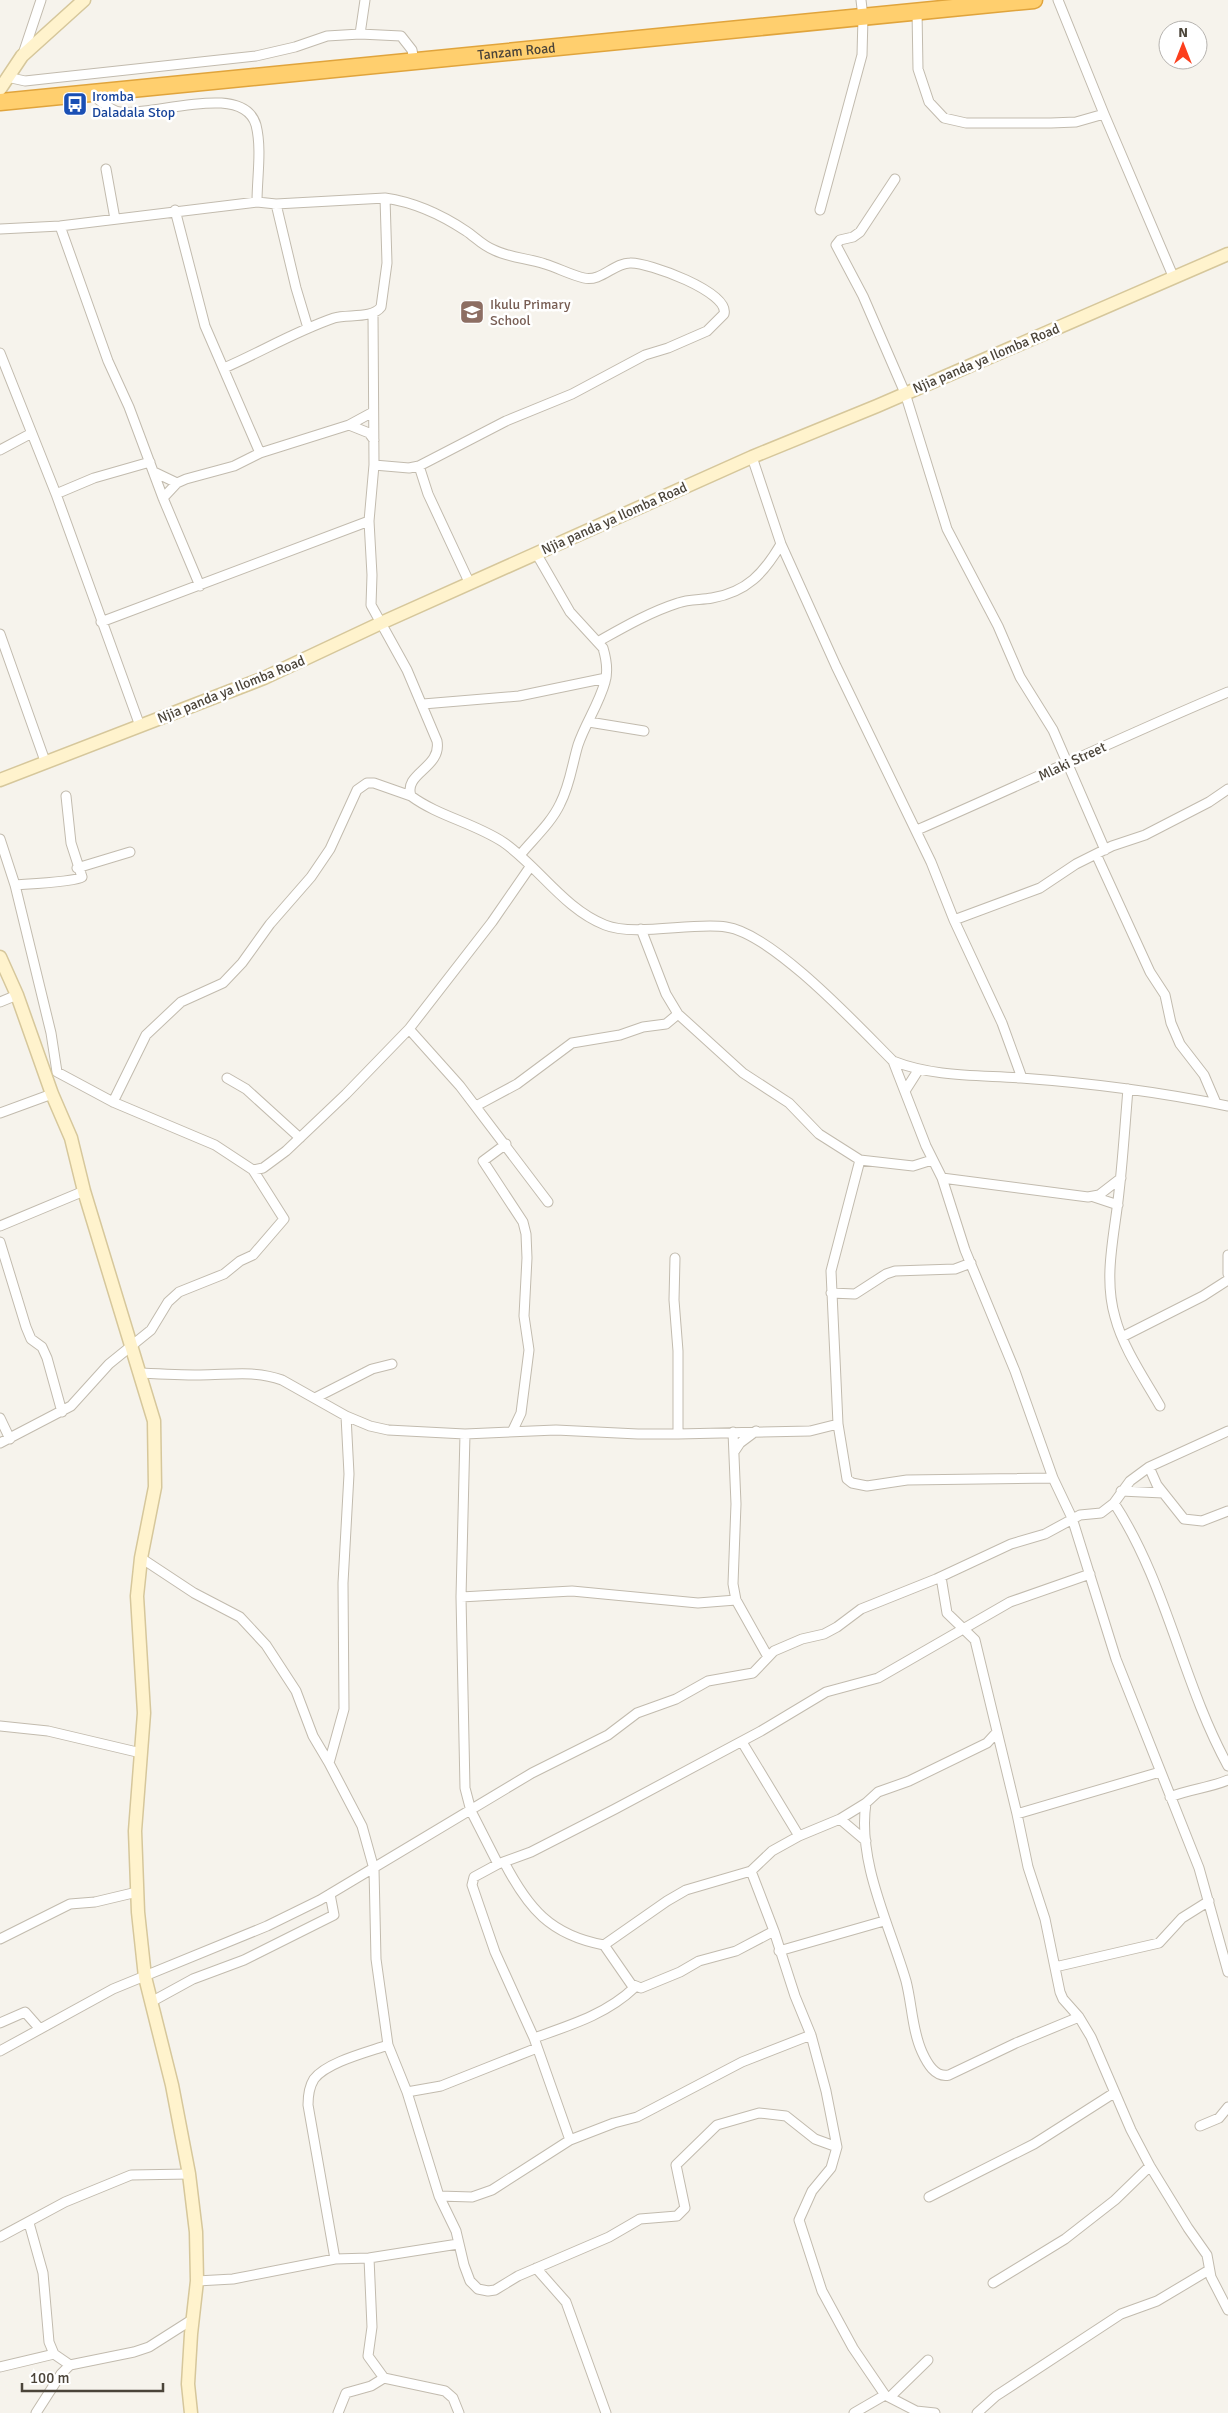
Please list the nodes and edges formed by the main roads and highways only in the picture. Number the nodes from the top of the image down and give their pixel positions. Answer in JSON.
{"nodes":[{"id":1,"x":1034,"y":0,"type":"edge"},
{"id":2,"x":957,"y":4,"type":"edge"},
{"id":3,"x":0,"y":102,"type":"edge"}],
"edges":[{"from":1,"to":2,"type":"highway","name":"Tanzam Road"},
{"from":2,"to":3,"type":"highway","name":"Tanzam Road"}]}
